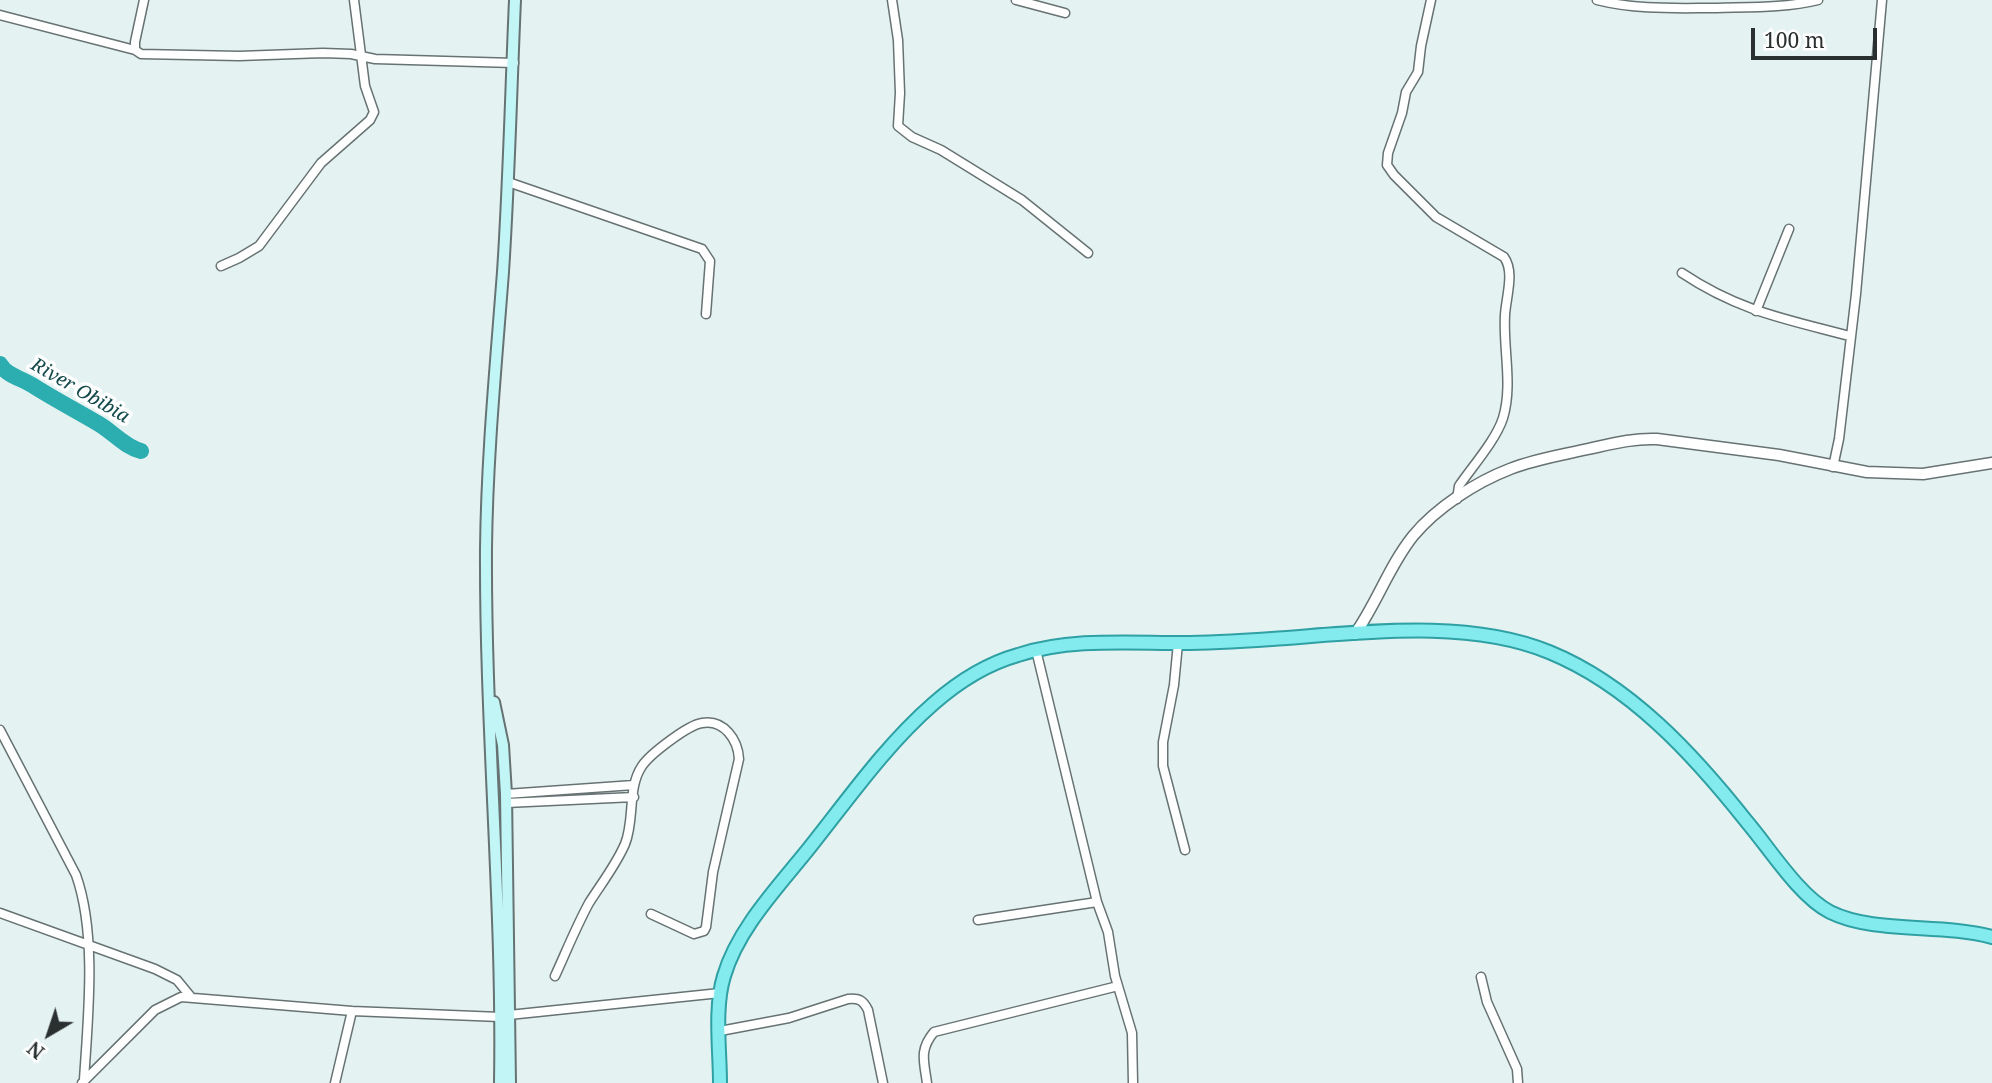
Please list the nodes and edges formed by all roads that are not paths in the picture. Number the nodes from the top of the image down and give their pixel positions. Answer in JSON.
{"nodes":[{"id":1,"x":144,"y":0,"type":"edge"},
{"id":2,"x":354,"y":0,"type":"edge"},
{"id":3,"x":515,"y":0,"type":"edge"},
{"id":4,"x":892,"y":0,"type":"edge"},
{"id":5,"x":1016,"y":0,"type":"edge"},
{"id":6,"x":1431,"y":0,"type":"edge"},
{"id":7,"x":1597,"y":0,"type":"edge"},
{"id":8,"x":1818,"y":0,"type":"edge"},
{"id":9,"x":1882,"y":0,"type":"edge"},
{"id":10,"x":1065,"y":13,"type":"dead end"},
{"id":11,"x":0,"y":15,"type":"edge"},
{"id":12,"x":135,"y":50,"type":"junction"},
{"id":13,"x":361,"y":57,"type":"junction"},
{"id":14,"x":514,"y":63,"type":"junction"},
{"id":15,"x":509,"y":182,"type":"junction"},
{"id":16,"x":1789,"y":229,"type":"dead end"},
{"id":17,"x":1088,"y":253,"type":"dead end"},
{"id":18,"x":221,"y":265,"type":"dead end"},
{"id":19,"x":1682,"y":273,"type":"dead end"},
{"id":20,"x":1756,"y":311,"type":"junction"},
{"id":21,"x":705,"y":314,"type":"dead end"},
{"id":22,"x":1850,"y":336,"type":"junction"},
{"id":23,"x":1992,"y":463,"type":"edge"},
{"id":24,"x":1833,"y":467,"type":"junction"},
{"id":25,"x":1456,"y":500,"type":"junction"},
{"id":26,"x":1355,"y":634,"type":"junction"},
{"id":27,"x":1178,"y":643,"type":"junction"},
{"id":28,"x":1036,"y":650,"type":"junction"},
{"id":29,"x":489,"y":683,"type":"junction"},
{"id":30,"x":0,"y":730,"type":"edge"},
{"id":31,"x":634,"y":785,"type":"junction"},
{"id":32,"x":634,"y":797,"type":"junction"},
{"id":33,"x":506,"y":798,"type":"junction"},
{"id":34,"x":1185,"y":850,"type":"dead end"},
{"id":35,"x":1097,"y":902,"type":"junction"},
{"id":36,"x":0,"y":913,"type":"edge"},
{"id":37,"x":651,"y":914,"type":"dead end"},
{"id":38,"x":978,"y":920,"type":"dead end"},
{"id":39,"x":1992,"y":937,"type":"edge"},
{"id":40,"x":88,"y":945,"type":"junction"},
{"id":41,"x":555,"y":976,"type":"dead end"},
{"id":42,"x":1481,"y":977,"type":"dead end"},
{"id":43,"x":1118,"y":986,"type":"junction"},
{"id":44,"x":720,"y":993,"type":"junction"},
{"id":45,"x":191,"y":997,"type":"junction"},
{"id":46,"x":352,"y":1011,"type":"junction"},
{"id":47,"x":504,"y":1016,"type":"junction"},
{"id":48,"x":720,"y":1031,"type":"junction"},
{"id":49,"x":83,"y":1081,"type":"edge"},
{"id":50,"x":335,"y":1083,"type":"edge"},
{"id":51,"x":500,"y":1083,"type":"edge"},
{"id":52,"x":510,"y":1083,"type":"edge"},
{"id":53,"x":720,"y":1083,"type":"edge"},
{"id":54,"x":883,"y":1083,"type":"edge"},
{"id":55,"x":927,"y":1083,"type":"edge"},
{"id":56,"x":1133,"y":1083,"type":"edge"},
{"id":57,"x":1518,"y":1083,"type":"edge"}],
"edges":[{"from":1,"to":12,"type":"street"},
{"from":2,"to":13,"type":"street"},
{"from":3,"to":14,"type":"main road"},
{"from":4,"to":17,"type":"street"},
{"from":5,"to":10,"type":"street"},
{"from":6,"to":25,"type":"street"},
{"from":7,"to":8,"type":"street"},
{"from":9,"to":22,"type":"street"},
{"from":11,"to":12,"type":"street"},
{"from":12,"to":13,"type":"street"},
{"from":13,"to":14,"type":"street"},
{"from":13,"to":18,"type":"street"},
{"from":14,"to":15,"type":"main road"},
{"from":15,"to":21,"type":"street"},
{"from":15,"to":29,"type":"main road"},
{"from":16,"to":20,"type":"street"},
{"from":19,"to":20,"type":"street"},
{"from":20,"to":22,"type":"street"},
{"from":22,"to":24,"type":"street"},
{"from":23,"to":24,"type":"street"},
{"from":24,"to":25,"type":"street"},
{"from":25,"to":26,"type":"street"},
{"from":26,"to":27,"type":"main road"},
{"from":26,"to":39,"type":"main road"},
{"from":27,"to":28,"type":"main road"},
{"from":27,"to":34,"type":"street"},
{"from":28,"to":35,"type":"street"},
{"from":28,"to":44,"type":"main road"},
{"from":29,"to":33,"type":"main road"},
{"from":29,"to":47,"type":"main road"},
{"from":30,"to":40,"type":"street"},
{"from":31,"to":32,"type":"street"},
{"from":31,"to":33,"type":"street"},
{"from":31,"to":37,"type":"street"},
{"from":32,"to":33,"type":"street"},
{"from":32,"to":41,"type":"street"},
{"from":33,"to":47,"type":"main road"},
{"from":35,"to":38,"type":"street"},
{"from":35,"to":43,"type":"street"},
{"from":36,"to":40,"type":"street"},
{"from":40,"to":45,"type":"street"},
{"from":40,"to":49,"type":"street"},
{"from":42,"to":57,"type":"street"},
{"from":43,"to":55,"type":"street"},
{"from":43,"to":56,"type":"street"},
{"from":44,"to":47,"type":"street"},
{"from":44,"to":48,"type":"main road"},
{"from":45,"to":46,"type":"street"},
{"from":45,"to":49,"type":"street"},
{"from":46,"to":47,"type":"street"},
{"from":46,"to":50,"type":"street"},
{"from":47,"to":51,"type":"main road"},
{"from":47,"to":52,"type":"main road"},
{"from":48,"to":53,"type":"main road"},
{"from":48,"to":54,"type":"street"}]}
